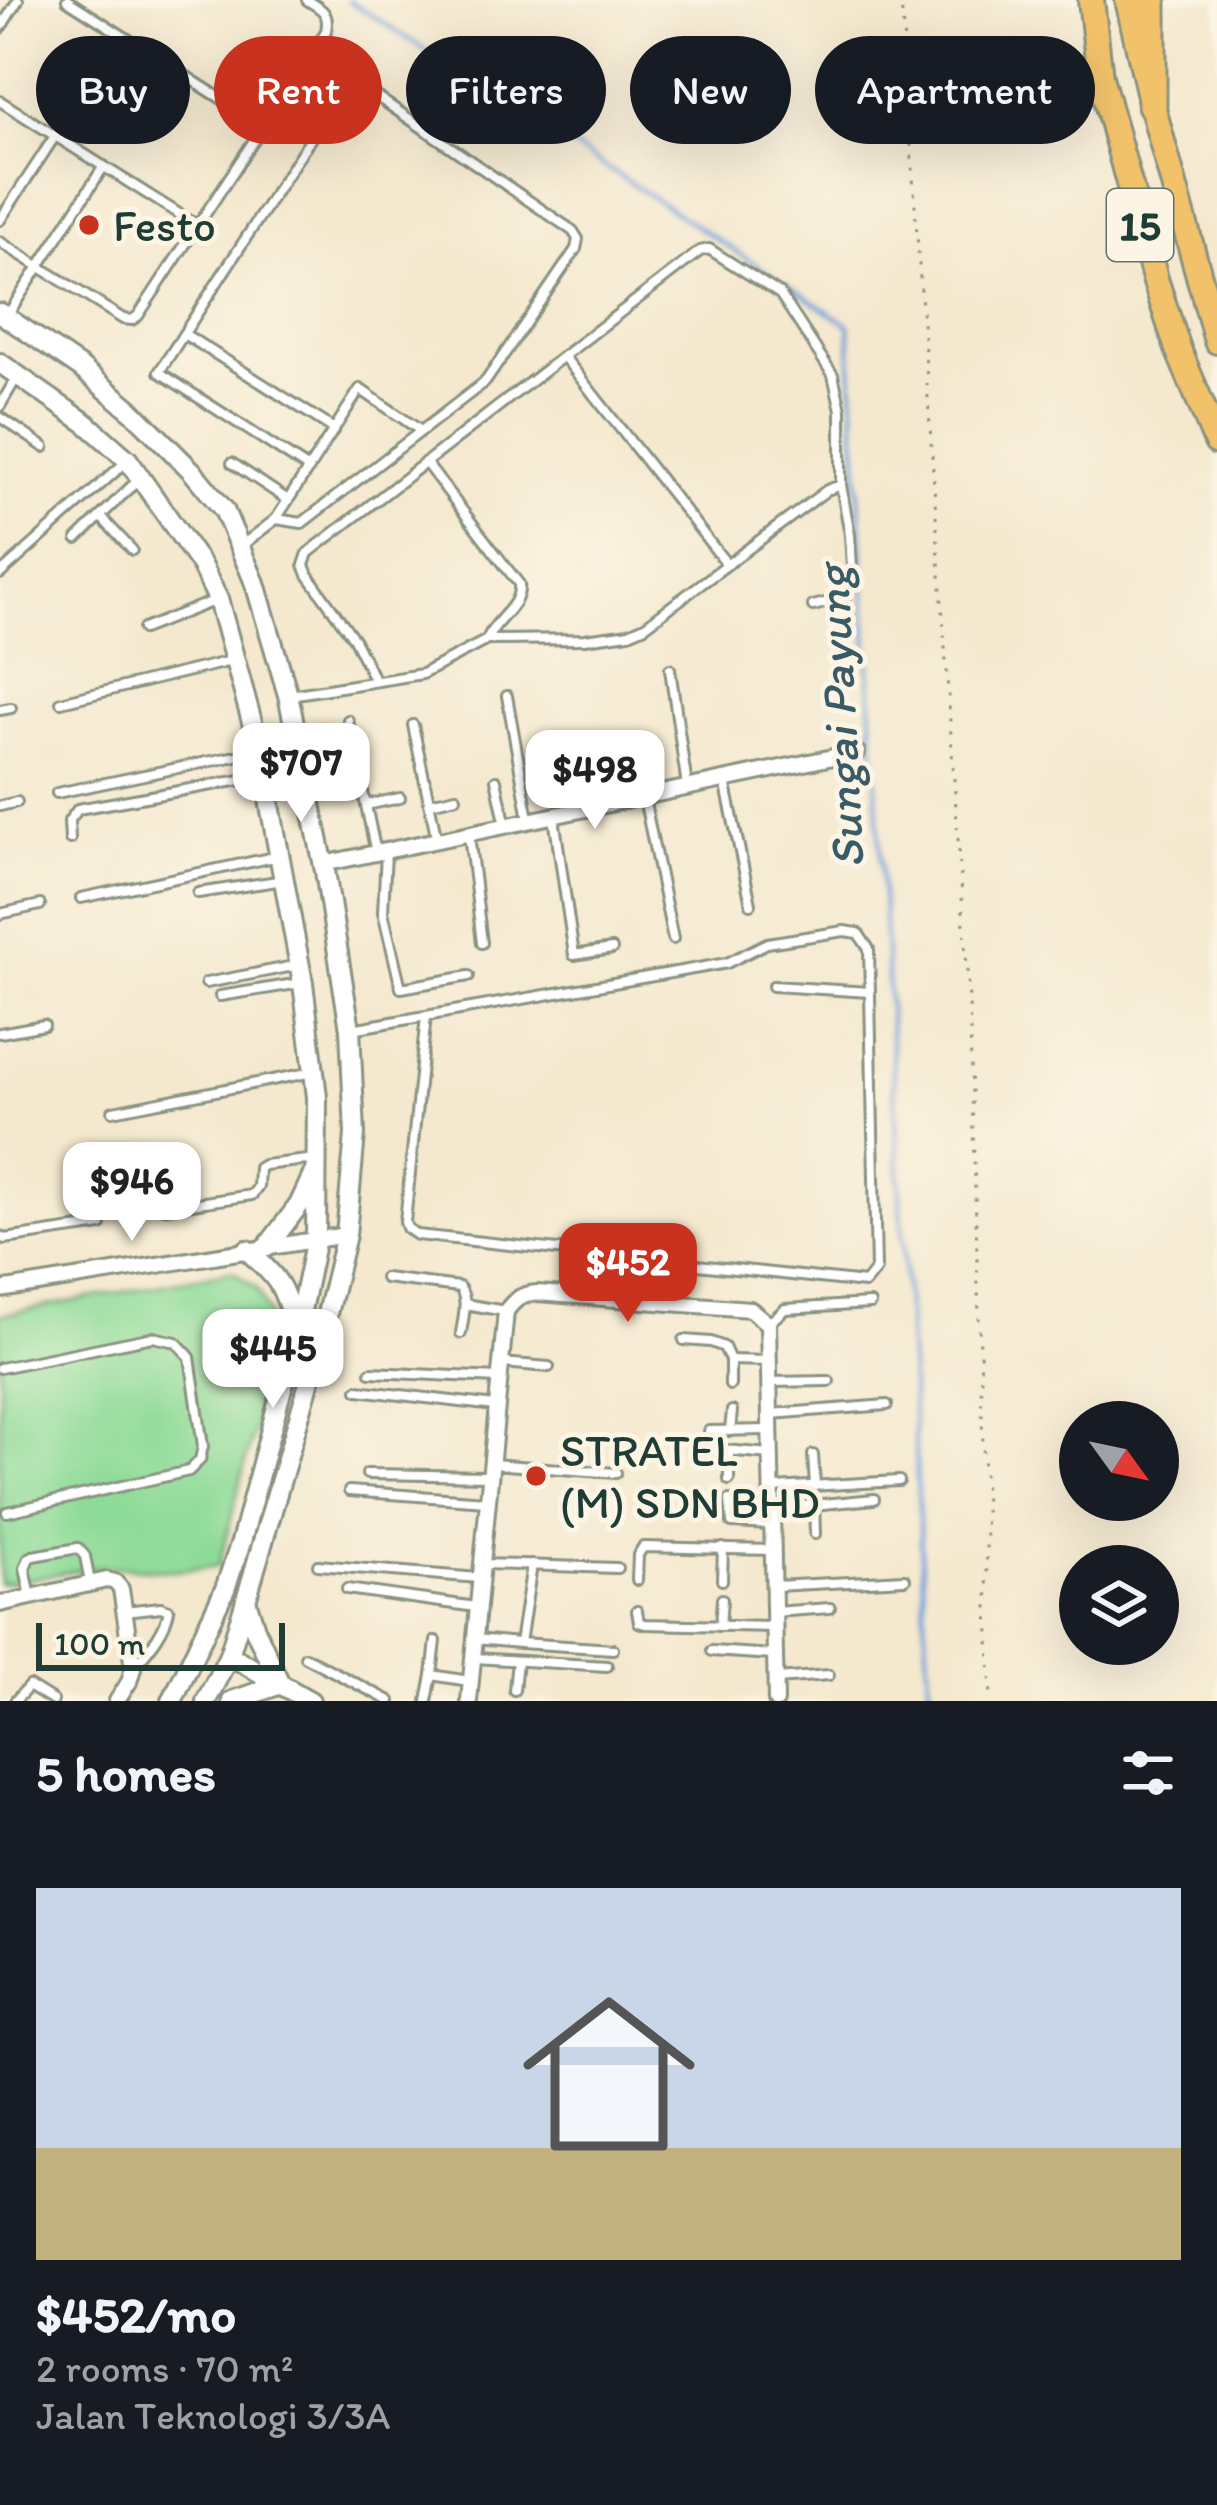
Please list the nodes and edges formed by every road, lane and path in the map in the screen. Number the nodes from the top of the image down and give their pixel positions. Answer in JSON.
{"nodes":[{"id":1,"x":18,"y":0,"type":"edge"},
{"id":2,"x":67,"y":0,"type":"edge"},
{"id":3,"x":308,"y":0,"type":"edge"},
{"id":4,"x":901,"y":0,"type":"edge"},
{"id":5,"x":1091,"y":0,"type":"edge"},
{"id":6,"x":1128,"y":0,"type":"edge"},
{"id":7,"x":1152,"y":0,"type":"edge"},
{"id":8,"x":0,"y":28,"type":"edge"},
{"id":9,"x":323,"y":36,"type":"edge"},
{"id":10,"x":214,"y":94,"type":"edge"},
{"id":11,"x":0,"y":101,"type":"edge"},
{"id":12,"x":1151,"y":105,"type":"junction"},
{"id":13,"x":36,"y":124,"type":"edge"},
{"id":14,"x":50,"y":144,"type":"edge"},
{"id":15,"x":68,"y":144,"type":"edge"},
{"id":16,"x":251,"y":144,"type":"edge"},
{"id":17,"x":104,"y":166,"type":"junction"},
{"id":18,"x":0,"y":220,"type":"edge"},
{"id":19,"x":198,"y":226,"type":"junction"},
{"id":20,"x":0,"y":242,"type":"edge"},
{"id":21,"x":39,"y":266,"type":"junction"},
{"id":22,"x":3,"y":315,"type":"edge"},
{"id":23,"x":184,"y":334,"type":"junction"},
{"id":24,"x":1217,"y":341,"type":"edge"},
{"id":25,"x":564,"y":357,"type":"junction"},
{"id":26,"x":0,"y":363,"type":"edge"},
{"id":27,"x":17,"y":375,"type":"junction"},
{"id":28,"x":0,"y":406,"type":"edge"},
{"id":29,"x":0,"y":417,"type":"edge"},
{"id":30,"x":334,"y":429,"type":"junction"},
{"id":31,"x":421,"y":431,"type":"junction"},
{"id":32,"x":1217,"y":442,"type":"edge"},
{"id":33,"x":44,"y":447,"type":"dead end"},
{"id":34,"x":128,"y":460,"type":"junction"},
{"id":35,"x":425,"y":462,"type":"junction"},
{"id":36,"x":232,"y":463,"type":"dead end"},
{"id":37,"x":309,"y":469,"type":"junction"},
{"id":38,"x":141,"y":477,"type":"junction"},
{"id":39,"x":841,"y":484,"type":"junction"},
{"id":40,"x":288,"y":500,"type":"junction"},
{"id":41,"x":101,"y":517,"type":"junction"},
{"id":42,"x":276,"y":519,"type":"junction"},
{"id":43,"x":77,"y":538,"type":"dead end"},
{"id":44,"x":241,"y":546,"type":"junction"},
{"id":45,"x":133,"y":550,"type":"dead end"},
{"id":46,"x":726,"y":563,"type":"junction"},
{"id":47,"x":0,"y":574,"type":"edge"},
{"id":48,"x":218,"y":599,"type":"junction"},
{"id":49,"x":813,"y":605,"type":"dead end"},
{"id":50,"x":142,"y":629,"type":"dead end"},
{"id":51,"x":487,"y":640,"type":"junction"},
{"id":52,"x":237,"y":660,"type":"junction"},
{"id":53,"x":670,"y":669,"type":"dead end"},
{"id":54,"x":375,"y":681,"type":"junction"},
{"id":55,"x":288,"y":695,"type":"junction"},
{"id":56,"x":507,"y":696,"type":"dead end"},
{"id":57,"x":61,"y":702,"type":"dead end"},
{"id":58,"x":348,"y":720,"type":"dead end"},
{"id":59,"x":413,"y":725,"type":"dead end"},
{"id":60,"x":260,"y":751,"type":"junction"},
{"id":61,"x":857,"y":752,"type":"dead end"},
{"id":62,"x":265,"y":776,"type":"junction"},
{"id":63,"x":725,"y":780,"type":"junction"},
{"id":64,"x":496,"y":781,"type":"dead end"},
{"id":65,"x":687,"y":788,"type":"junction"},
{"id":66,"x":57,"y":793,"type":"dead end"},
{"id":67,"x":456,"y":797,"type":"dead end"},
{"id":68,"x":644,"y":797,"type":"junction"},
{"id":69,"x":400,"y":798,"type":"dead end"},
{"id":70,"x":17,"y":802,"type":"dead end"},
{"id":71,"x":430,"y":803,"type":"junction"},
{"id":72,"x":366,"y":805,"type":"junction"},
{"id":73,"x":0,"y":806,"type":"edge"},
{"id":74,"x":554,"y":815,"type":"junction"},
{"id":75,"x":529,"y":821,"type":"junction"},
{"id":76,"x":506,"y":826,"type":"junction"},
{"id":77,"x":469,"y":833,"type":"junction"},
{"id":78,"x":70,"y":839,"type":"dead end"},
{"id":79,"x":437,"y":839,"type":"junction"},
{"id":80,"x":381,"y":852,"type":"junction"},
{"id":81,"x":280,"y":856,"type":"junction"},
{"id":82,"x":323,"y":864,"type":"junction"},
{"id":83,"x":284,"y":880,"type":"junction"},
{"id":84,"x":198,"y":893,"type":"dead end"},
{"id":85,"x":81,"y":898,"type":"dead end"},
{"id":86,"x":751,"y":904,"type":"dead end"},
{"id":87,"x":40,"y":905,"type":"dead end"},
{"id":88,"x":0,"y":914,"type":"edge"},
{"id":89,"x":674,"y":939,"type":"dead end"},
{"id":90,"x":482,"y":943,"type":"dead end"},
{"id":91,"x":612,"y":950,"type":"dead end"},
{"id":92,"x":301,"y":974,"type":"junction"},
{"id":93,"x":469,"y":976,"type":"dead end"},
{"id":94,"x":206,"y":983,"type":"dead end"},
{"id":95,"x":773,"y":986,"type":"dead end"},
{"id":96,"x":870,"y":992,"type":"junction"},
{"id":97,"x":220,"y":995,"type":"dead end"},
{"id":98,"x":426,"y":1016,"type":"junction"},
{"id":99,"x":44,"y":1025,"type":"dead end"},
{"id":100,"x":350,"y":1029,"type":"junction"},
{"id":101,"x":0,"y":1033,"type":"edge"},
{"id":102,"x":314,"y":1072,"type":"junction"},
{"id":103,"x":113,"y":1112,"type":"dead end"},
{"id":104,"x":318,"y":1161,"type":"junction"},
{"id":105,"x":165,"y":1208,"type":"dead end"},
{"id":106,"x":101,"y":1225,"type":"dead end"},
{"id":107,"x":346,"y":1235,"type":"junction"},
{"id":108,"x":0,"y":1236,"type":"edge"},
{"id":109,"x":316,"y":1238,"type":"junction"},
{"id":110,"x":257,"y":1249,"type":"junction"},
{"id":111,"x":0,"y":1274,"type":"edge"},
{"id":112,"x":385,"y":1278,"type":"dead end"},
{"id":113,"x":25,"y":1286,"type":"junction"},
{"id":114,"x":0,"y":1290,"type":"edge"},
{"id":115,"x":464,"y":1304,"type":"junction"},
{"id":116,"x":870,"y":1304,"type":"dead end"},
{"id":117,"x":506,"y":1311,"type":"junction"},
{"id":118,"x":768,"y":1324,"type":"junction"},
{"id":119,"x":461,"y":1333,"type":"dead end"},
{"id":120,"x":296,"y":1335,"type":"junction"},
{"id":121,"x":684,"y":1340,"type":"dead end"},
{"id":122,"x":730,"y":1360,"type":"junction"},
{"id":123,"x":770,"y":1361,"type":"junction"},
{"id":124,"x":549,"y":1367,"type":"dead end"},
{"id":125,"x":0,"y":1368,"type":"edge"},
{"id":126,"x":500,"y":1370,"type":"junction"},
{"id":127,"x":371,"y":1372,"type":"dead end"},
{"id":128,"x":829,"y":1381,"type":"dead end"},
{"id":129,"x":770,"y":1382,"type":"junction"},
{"id":130,"x":730,"y":1385,"type":"dead end"},
{"id":131,"x":358,"y":1390,"type":"dead end"},
{"id":132,"x":887,"y":1405,"type":"dead end"},
{"id":133,"x":497,"y":1406,"type":"junction"},
{"id":134,"x":732,"y":1411,"type":"dead end"},
{"id":135,"x":771,"y":1422,"type":"junction"},
{"id":136,"x":709,"y":1431,"type":"dead end"},
{"id":137,"x":730,"y":1431,"type":"junction"},
{"id":138,"x":714,"y":1449,"type":"dead end"},
{"id":139,"x":729,"y":1450,"type":"junction"},
{"id":140,"x":772,"y":1454,"type":"junction"},
{"id":141,"x":813,"y":1455,"type":"dead end"},
{"id":142,"x":491,"y":1470,"type":"junction"},
{"id":143,"x":616,"y":1473,"type":"dead end"},
{"id":144,"x":367,"y":1474,"type":"dead end"},
{"id":145,"x":729,"y":1480,"type":"dead end"},
{"id":146,"x":899,"y":1481,"type":"dead end"},
{"id":147,"x":814,"y":1486,"type":"junction"},
{"id":148,"x":772,"y":1488,"type":"junction"},
{"id":149,"x":349,"y":1491,"type":"dead end"},
{"id":150,"x":874,"y":1499,"type":"dead end"},
{"id":151,"x":730,"y":1500,"type":"dead end"},
{"id":152,"x":488,"y":1501,"type":"junction"},
{"id":153,"x":814,"y":1504,"type":"junction"},
{"id":154,"x":7,"y":1512,"type":"dead end"},
{"id":155,"x":772,"y":1517,"type":"junction"},
{"id":156,"x":814,"y":1534,"type":"dead end"},
{"id":157,"x":723,"y":1548,"type":"junction"},
{"id":158,"x":773,"y":1550,"type":"junction"},
{"id":159,"x":318,"y":1565,"type":"dead end"},
{"id":160,"x":532,"y":1565,"type":"junction"},
{"id":161,"x":617,"y":1568,"type":"dead end"},
{"id":162,"x":481,"y":1571,"type":"junction"},
{"id":163,"x":905,"y":1579,"type":"dead end"},
{"id":164,"x":637,"y":1580,"type":"dead end"},
{"id":165,"x":722,"y":1580,"type":"dead end"},
{"id":166,"x":91,"y":1584,"type":"junction"},
{"id":167,"x":774,"y":1586,"type":"junction"},
{"id":168,"x":225,"y":1589,"type":"junction"},
{"id":169,"x":347,"y":1589,"type":"dead end"},
{"id":170,"x":31,"y":1597,"type":"junction"},
{"id":171,"x":722,"y":1599,"type":"dead end"},
{"id":172,"x":246,"y":1600,"type":"junction"},
{"id":173,"x":0,"y":1604,"type":"edge"},
{"id":174,"x":478,"y":1608,"type":"junction"},
{"id":175,"x":830,"y":1608,"type":"dead end"},
{"id":176,"x":125,"y":1611,"type":"junction"},
{"id":177,"x":638,"y":1611,"type":"dead end"},
{"id":178,"x":774,"y":1619,"type":"junction"},
{"id":179,"x":720,"y":1626,"type":"junction"},
{"id":180,"x":475,"y":1640,"type":"junction"},
{"id":181,"x":436,"y":1641,"type":"dead end"},
{"id":182,"x":520,"y":1643,"type":"junction"},
{"id":183,"x":613,"y":1649,"type":"dead end"},
{"id":184,"x":712,"y":1651,"type":"dead end"},
{"id":185,"x":229,"y":1654,"type":"junction"},
{"id":186,"x":775,"y":1655,"type":"junction"},
{"id":187,"x":305,"y":1657,"type":"dead end"},
{"id":188,"x":473,"y":1658,"type":"junction"},
{"id":189,"x":517,"y":1661,"type":"junction"},
{"id":190,"x":607,"y":1666,"type":"dead end"},
{"id":191,"x":133,"y":1668,"type":"junction"},
{"id":192,"x":189,"y":1669,"type":"junction"},
{"id":193,"x":431,"y":1675,"type":"junction"},
{"id":194,"x":829,"y":1675,"type":"dead end"},
{"id":195,"x":775,"y":1679,"type":"junction"},
{"id":196,"x":471,"y":1681,"type":"junction"},
{"id":197,"x":280,"y":1684,"type":"junction"},
{"id":198,"x":514,"y":1690,"type":"dead end"},
{"id":199,"x":15,"y":1701,"type":"edge"},
{"id":200,"x":52,"y":1701,"type":"edge"},
{"id":201,"x":117,"y":1701,"type":"edge"},
{"id":202,"x":172,"y":1701,"type":"edge"},
{"id":203,"x":206,"y":1701,"type":"edge"},
{"id":204,"x":232,"y":1701,"type":"edge"},
{"id":205,"x":310,"y":1701,"type":"edge"},
{"id":206,"x":390,"y":1701,"type":"edge"},
{"id":207,"x":427,"y":1701,"type":"edge"},
{"id":208,"x":469,"y":1701,"type":"edge"},
{"id":209,"x":776,"y":1701,"type":"edge"},
{"id":210,"x":992,"y":1701,"type":"edge"}],
"edges":[{"from":1,"to":8,"type":"lane"},
{"from":2,"to":10,"type":"lane"},
{"from":3,"to":9,"type":"lane"},
{"from":4,"to":210,"type":"path"},
{"from":5,"to":32,"type":"highway","number":"15"},
{"from":6,"to":12,"type":"highway","number":"15"},
{"from":7,"to":12,"type":"highway"},
{"from":11,"to":13,"type":"lane"},
{"from":12,"to":24,"type":"highway","number":"15"},
{"from":14,"to":18,"type":"lane"},
{"from":15,"to":17,"type":"lane"},
{"from":16,"to":19,"type":"lane"},
{"from":17,"to":19,"type":"lane"},
{"from":17,"to":21,"type":"lane"},
{"from":19,"to":21,"type":"lane"},
{"from":20,"to":21,"type":"lane"},
{"from":21,"to":22,"type":"lane"},
{"from":22,"to":44,"type":"street"},
{"from":23,"to":30,"type":"lane"},
{"from":23,"to":31,"type":"lane"},
{"from":23,"to":37,"type":"lane"},
{"from":25,"to":35,"type":"lane"},
{"from":25,"to":39,"type":"lane"},
{"from":25,"to":46,"type":"lane"},
{"from":26,"to":27,"type":"street"},
{"from":27,"to":28,"type":"lane"},
{"from":27,"to":34,"type":"street"},
{"from":29,"to":33,"type":"lane"},
{"from":30,"to":31,"type":"lane"},
{"from":30,"to":37,"type":"lane"},
{"from":31,"to":42,"type":"lane"},
{"from":34,"to":38,"type":"street"},
{"from":34,"to":47,"type":"lane"},
{"from":35,"to":51,"type":"lane"},
{"from":35,"to":54,"type":"lane"},
{"from":36,"to":40,"type":"lane"},
{"from":37,"to":40,"type":"lane"},
{"from":38,"to":41,"type":"lane"},
{"from":38,"to":48,"type":"street"},
{"from":39,"to":46,"type":"lane"},
{"from":39,"to":49,"type":"lane"},
{"from":40,"to":42,"type":"lane"},
{"from":41,"to":43,"type":"lane"},
{"from":41,"to":45,"type":"lane"},
{"from":42,"to":44,"type":"lane"},
{"from":44,"to":55,"type":"street"},
{"from":46,"to":51,"type":"lane"},
{"from":48,"to":50,"type":"lane"},
{"from":48,"to":52,"type":"street"},
{"from":51,"to":54,"type":"lane"},
{"from":52,"to":57,"type":"lane"},
{"from":52,"to":60,"type":"street"},
{"from":53,"to":65,"type":"lane"},
{"from":54,"to":55,"type":"lane"},
{"from":55,"to":82,"type":"street"},
{"from":56,"to":75,"type":"lane"},
{"from":58,"to":72,"type":"lane"},
{"from":59,"to":71,"type":"lane"},
{"from":60,"to":62,"type":"street"},
{"from":60,"to":66,"type":"lane"},
{"from":61,"to":63,"type":"street"},
{"from":62,"to":78,"type":"lane"},
{"from":62,"to":81,"type":"street"},
{"from":63,"to":65,"type":"street"},
{"from":63,"to":86,"type":"lane"},
{"from":64,"to":76,"type":"lane"},
{"from":65,"to":68,"type":"street"},
{"from":67,"to":71,"type":"lane"},
{"from":68,"to":74,"type":"street"},
{"from":68,"to":89,"type":"lane"},
{"from":69,"to":72,"type":"lane"},
{"from":70,"to":73,"type":"lane"},
{"from":71,"to":79,"type":"lane"},
{"from":72,"to":80,"type":"lane"},
{"from":74,"to":75,"type":"street"},
{"from":74,"to":91,"type":"lane"},
{"from":75,"to":76,"type":"street"},
{"from":76,"to":77,"type":"street"},
{"from":77,"to":79,"type":"street"},
{"from":77,"to":90,"type":"lane"},
{"from":79,"to":80,"type":"street"},
{"from":80,"to":82,"type":"street"},
{"from":80,"to":93,"type":"lane"},
{"from":81,"to":83,"type":"street"},
{"from":81,"to":85,"type":"lane"},
{"from":82,"to":100,"type":"street"},
{"from":83,"to":84,"type":"lane"},
{"from":83,"to":92,"type":"street"},
{"from":87,"to":88,"type":"lane"},
{"from":92,"to":94,"type":"lane"},
{"from":92,"to":97,"type":"lane"},
{"from":92,"to":102,"type":"street"},
{"from":95,"to":96,"type":"lane"},
{"from":96,"to":98,"type":"lane"},
{"from":96,"to":98,"type":"lane"},
{"from":98,"to":100,"type":"lane"},
{"from":99,"to":101,"type":"lane"},
{"from":100,"to":107,"type":"street"},
{"from":102,"to":103,"type":"lane"},
{"from":102,"to":104,"type":"street"},
{"from":104,"to":105,"type":"lane"},
{"from":104,"to":109,"type":"street"},
{"from":104,"to":110,"type":"street"},
{"from":106,"to":108,"type":"lane"},
{"from":107,"to":109,"type":"street"},
{"from":107,"to":172,"type":"street"},
{"from":109,"to":110,"type":"street"},
{"from":109,"to":120,"type":"street"},
{"from":110,"to":113,"type":"street"},
{"from":110,"to":120,"type":"street"},
{"from":111,"to":113,"type":"street"},
{"from":112,"to":115,"type":"lane"},
{"from":113,"to":114,"type":"street"},
{"from":115,"to":117,"type":"lane"},
{"from":115,"to":119,"type":"lane"},
{"from":116,"to":118,"type":"lane"},
{"from":117,"to":118,"type":"street"},
{"from":117,"to":126,"type":"street"},
{"from":118,"to":123,"type":"street"},
{"from":120,"to":168,"type":"street"},
{"from":121,"to":122,"type":"lane"},
{"from":122,"to":123,"type":"lane"},
{"from":122,"to":130,"type":"lane"},
{"from":123,"to":129,"type":"street"},
{"from":124,"to":126,"type":"lane"},
{"from":125,"to":154,"type":"lane"},
{"from":126,"to":127,"type":"lane"},
{"from":126,"to":133,"type":"street"},
{"from":128,"to":129,"type":"lane"},
{"from":129,"to":135,"type":"street"},
{"from":131,"to":133,"type":"lane"},
{"from":132,"to":135,"type":"lane"},
{"from":133,"to":142,"type":"street"},
{"from":134,"to":137,"type":"lane"},
{"from":135,"to":137,"type":"lane"},
{"from":135,"to":140,"type":"street"},
{"from":136,"to":137,"type":"lane"},
{"from":138,"to":139,"type":"lane"},
{"from":139,"to":140,"type":"lane"},
{"from":139,"to":145,"type":"lane"},
{"from":140,"to":148,"type":"street"},
{"from":141,"to":147,"type":"lane"},
{"from":142,"to":143,"type":"lane"},
{"from":142,"to":144,"type":"lane"},
{"from":142,"to":152,"type":"street"},
{"from":146,"to":147,"type":"lane"},
{"from":147,"to":148,"type":"lane"},
{"from":148,"to":155,"type":"street"},
{"from":149,"to":152,"type":"lane"},
{"from":150,"to":153,"type":"lane"},
{"from":151,"to":155,"type":"lane"},
{"from":152,"to":162,"type":"street"},
{"from":153,"to":155,"type":"lane"},
{"from":153,"to":156,"type":"lane"},
{"from":155,"to":158,"type":"street"},
{"from":157,"to":158,"type":"lane"},
{"from":157,"to":164,"type":"lane"},
{"from":157,"to":165,"type":"lane"},
{"from":158,"to":167,"type":"street"},
{"from":159,"to":162,"type":"lane"},
{"from":160,"to":161,"type":"lane"},
{"from":160,"to":162,"type":"lane"},
{"from":160,"to":182,"type":"lane"},
{"from":162,"to":174,"type":"street"},
{"from":163,"to":167,"type":"lane"},
{"from":166,"to":170,"type":"street"},
{"from":166,"to":170,"type":"lane"},
{"from":166,"to":176,"type":"street"},
{"from":167,"to":178,"type":"street"},
{"from":168,"to":185,"type":"street"},
{"from":168,"to":192,"type":"street"},
{"from":169,"to":174,"type":"lane"},
{"from":170,"to":173,"type":"street"},
{"from":171,"to":179,"type":"lane"},
{"from":172,"to":185,"type":"street"},
{"from":172,"to":197,"type":"street"},
{"from":174,"to":180,"type":"street"},
{"from":175,"to":178,"type":"lane"},
{"from":176,"to":191,"type":"street"},
{"from":176,"to":191,"type":"lane"},
{"from":177,"to":179,"type":"lane"},
{"from":178,"to":179,"type":"lane"},
{"from":178,"to":186,"type":"street"},
{"from":180,"to":182,"type":"lane"},
{"from":180,"to":188,"type":"street"},
{"from":181,"to":193,"type":"lane"},
{"from":182,"to":183,"type":"lane"},
{"from":184,"to":186,"type":"lane"},
{"from":185,"to":192,"type":"street"},
{"from":185,"to":197,"type":"street"},
{"from":185,"to":203,"type":"street"},
{"from":186,"to":195,"type":"street"},
{"from":187,"to":206,"type":"lane"},
{"from":188,"to":189,"type":"lane"},
{"from":188,"to":196,"type":"street"},
{"from":189,"to":190,"type":"lane"},
{"from":189,"to":198,"type":"lane"},
{"from":191,"to":201,"type":"street"},
{"from":192,"to":202,"type":"street"},
{"from":193,"to":196,"type":"lane"},
{"from":193,"to":207,"type":"lane"},
{"from":194,"to":195,"type":"lane"},
{"from":195,"to":209,"type":"street"},
{"from":196,"to":208,"type":"street"},
{"from":197,"to":204,"type":"street"},
{"from":197,"to":205,"type":"street"},
{"from":199,"to":200,"type":"lane"}]}
